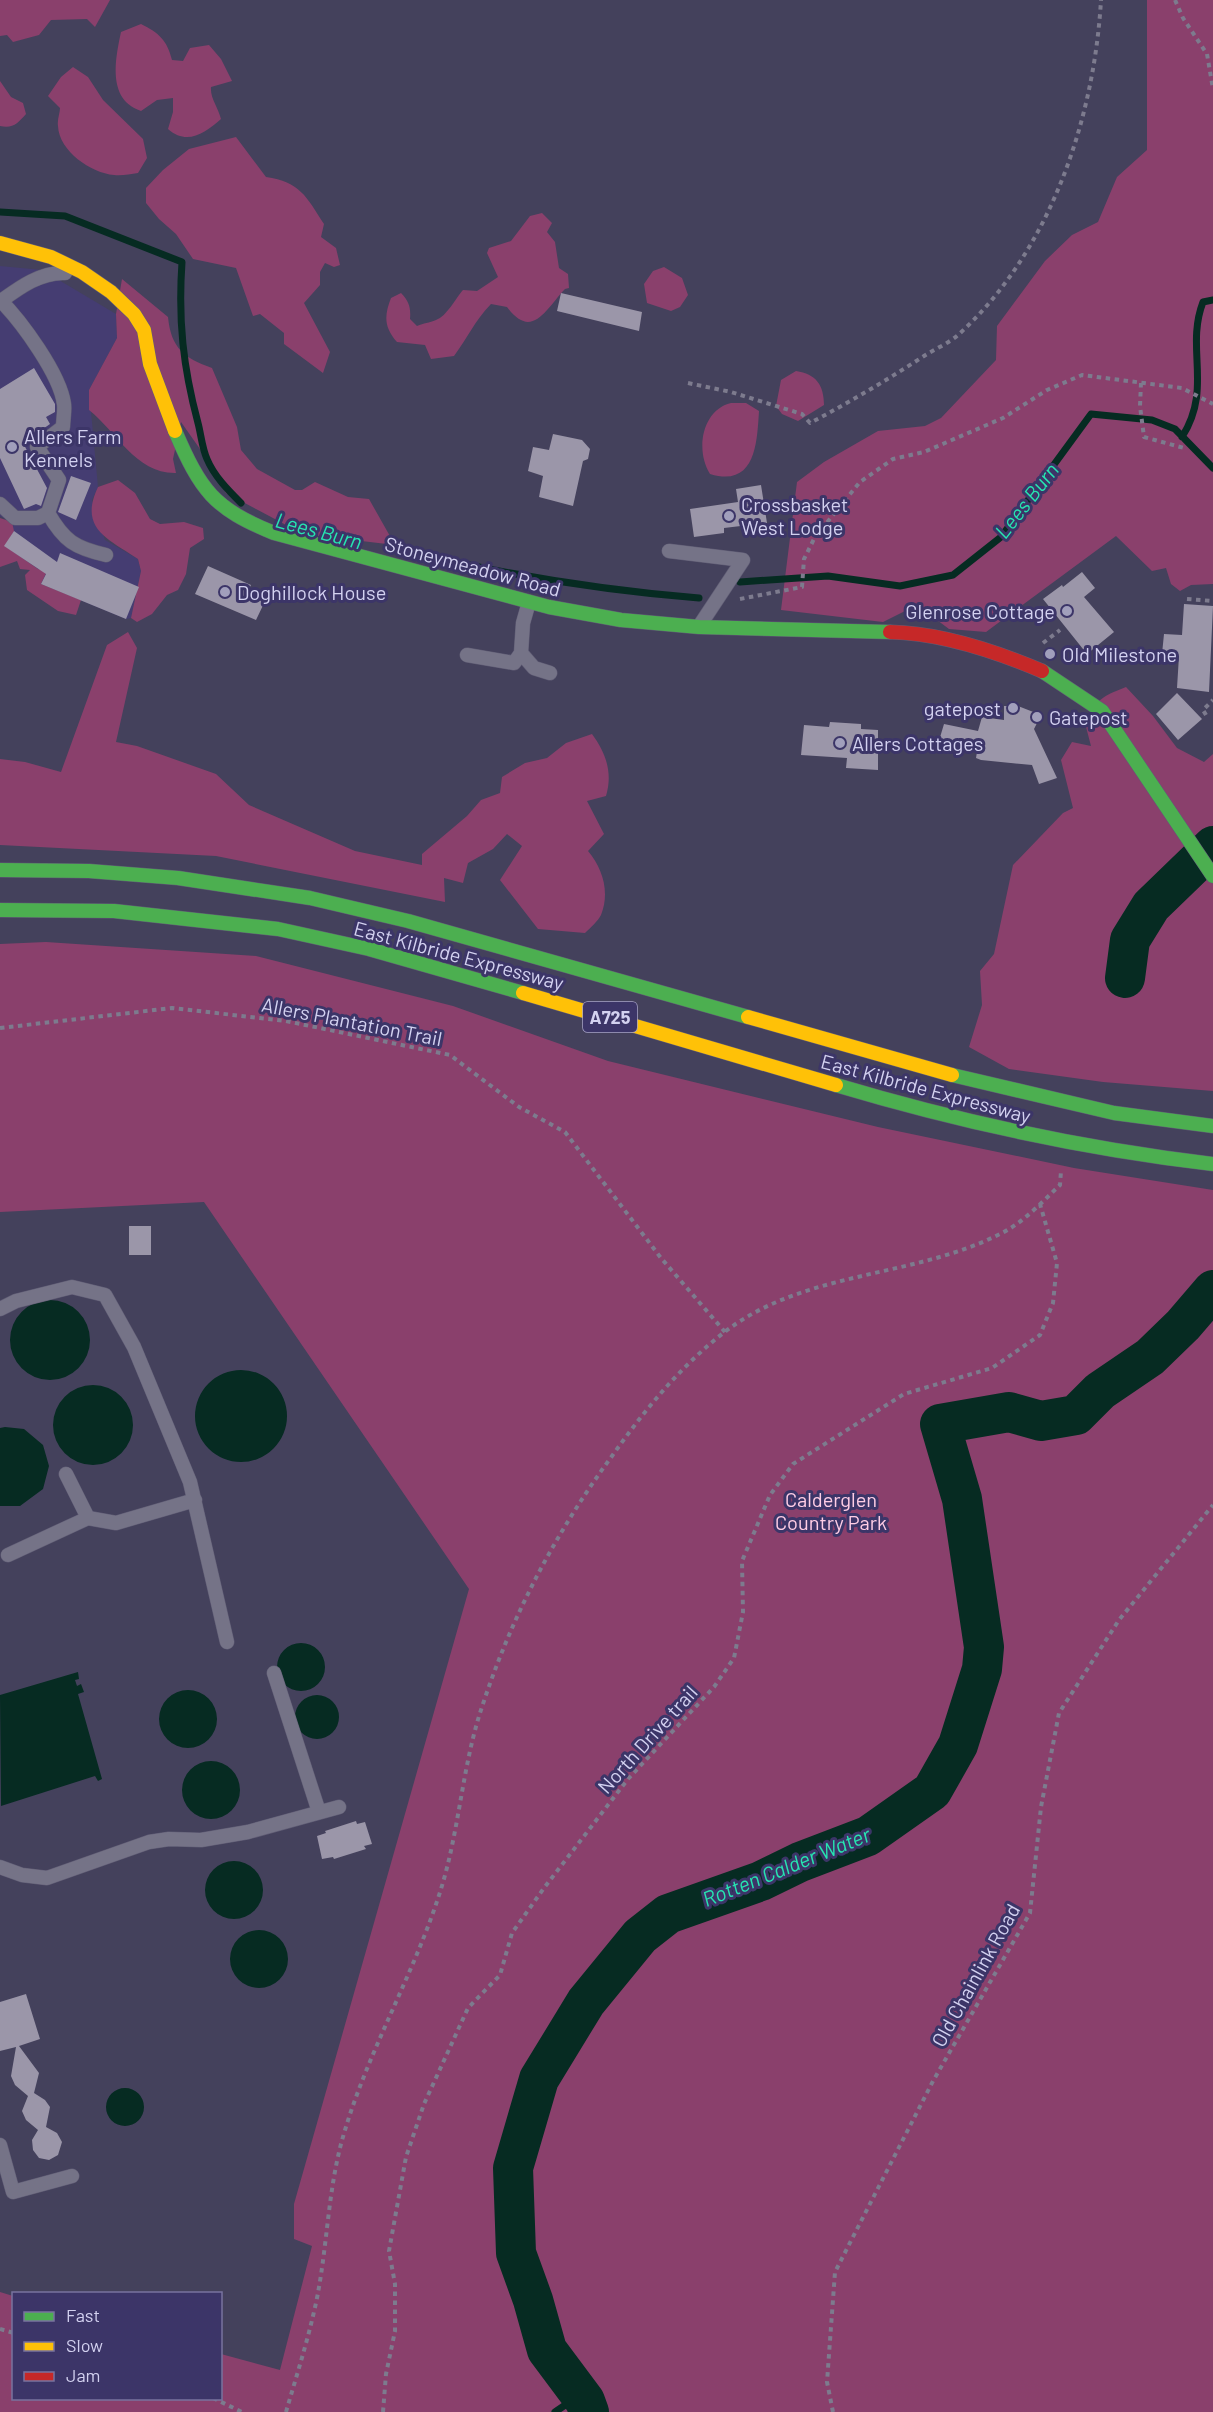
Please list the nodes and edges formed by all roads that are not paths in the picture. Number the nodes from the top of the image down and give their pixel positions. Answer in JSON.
{"nodes":[{"id":1,"x":0,"y":243,"type":"edge"},
{"id":2,"x":85,"y":273,"type":"junction"},
{"id":3,"x":1,"y":303,"type":"edge"},
{"id":4,"x":0,"y":504,"type":"edge"},
{"id":5,"x":48,"y":513,"type":"junction"},
{"id":6,"x":669,"y":551,"type":"dead end"},
{"id":7,"x":106,"y":555,"type":"dead end"},
{"id":8,"x":529,"y":602,"type":"junction"},
{"id":9,"x":699,"y":627,"type":"junction"},
{"id":10,"x":521,"y":653,"type":"junction"},
{"id":11,"x":467,"y":655,"type":"dead end"},
{"id":12,"x":550,"y":673,"type":"dead end"},
{"id":13,"x":0,"y":870,"type":"edge"},
{"id":14,"x":1213,"y":876,"type":"edge"},
{"id":15,"x":0,"y":910,"type":"edge"},
{"id":16,"x":1213,"y":1126,"type":"edge"},
{"id":17,"x":1213,"y":1164,"type":"edge"},
{"id":18,"x":0,"y":1309,"type":"edge"},
{"id":19,"x":66,"y":1474,"type":"dead end"},
{"id":20,"x":195,"y":1500,"type":"junction"},
{"id":21,"x":88,"y":1518,"type":"junction"},
{"id":22,"x":8,"y":1555,"type":"dead end"},
{"id":23,"x":227,"y":1642,"type":"dead end"},
{"id":24,"x":274,"y":1673,"type":"dead end"},
{"id":25,"x":339,"y":1807,"type":"dead end"},
{"id":26,"x":319,"y":1812,"type":"junction"},
{"id":27,"x":0,"y":1867,"type":"edge"},
{"id":28,"x":0,"y":2145,"type":"edge"},
{"id":29,"x":72,"y":2176,"type":"dead end"},
{"id":30,"x":6,"y":2195,"type":"edge"}],
"edges":[{"from":1,"to":2,"type":"main road","name":"Stoneymeadow Road"},
{"from":2,"to":3,"type":"lane"},
{"from":2,"to":8,"type":"main road","name":"Stoneymeadow Road"},
{"from":3,"to":5,"type":"lane"},
{"from":4,"to":5,"type":"lane"},
{"from":5,"to":7,"type":"lane"},
{"from":6,"to":9,"type":"lane"},
{"from":8,"to":9,"type":"main road","name":"Stoneymeadow Road"},
{"from":8,"to":10,"type":"lane"},
{"from":9,"to":14,"type":"main road","name":"Stoneymeadow Road"},
{"from":10,"to":11,"type":"lane"},
{"from":10,"to":12,"type":"lane"},
{"from":13,"to":16,"type":"main road","name":"East Kilbride Expressway","number":"A725"},
{"from":15,"to":17,"type":"main road","name":"East Kilbride Expressway","number":"A725"},
{"from":18,"to":20,"type":"lane"},
{"from":19,"to":21,"type":"lane"},
{"from":20,"to":21,"type":"lane"},
{"from":20,"to":23,"type":"lane"},
{"from":21,"to":22,"type":"lane"},
{"from":24,"to":26,"type":"lane"},
{"from":25,"to":26,"type":"lane"},
{"from":26,"to":27,"type":"lane"},
{"from":28,"to":30,"type":"lane"},
{"from":29,"to":30,"type":"lane"}]}
